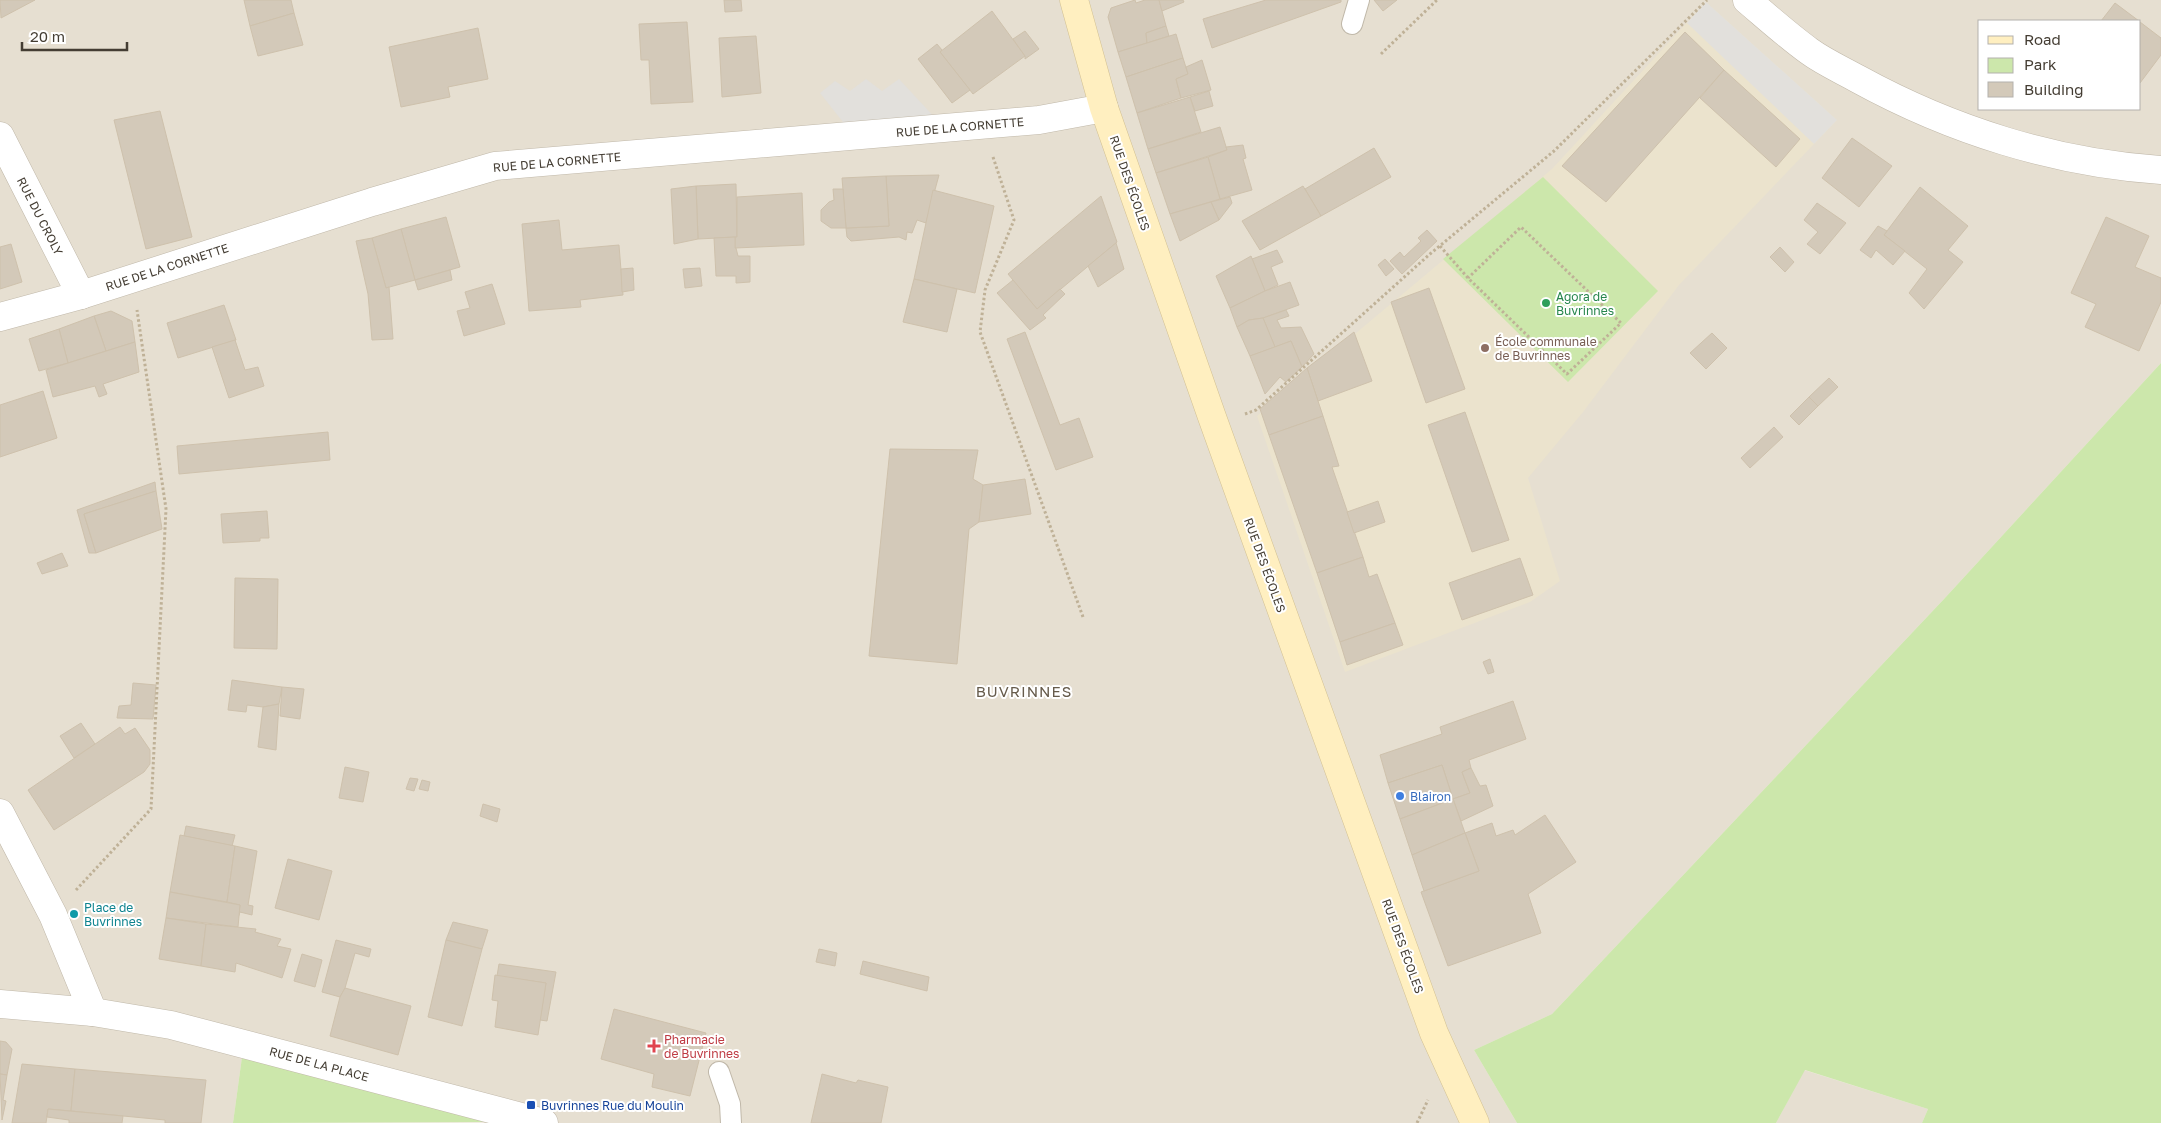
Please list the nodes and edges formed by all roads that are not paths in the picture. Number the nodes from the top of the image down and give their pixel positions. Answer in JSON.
{"nodes":[{"id":1,"x":1074,"y":0,"type":"edge"},
{"id":2,"x":1359,"y":0,"type":"edge"},
{"id":3,"x":1747,"y":0,"type":"edge"},
{"id":4,"x":1352,"y":24,"type":"dead end"},
{"id":5,"x":1104,"y":108,"type":"junction"},
{"id":6,"x":0,"y":136,"type":"edge"},
{"id":7,"x":2161,"y":170,"type":"edge"},
{"id":8,"x":81,"y":295,"type":"junction"},
{"id":9,"x":0,"y":317,"type":"edge"},
{"id":10,"x":0,"y":813,"type":"edge"},
{"id":11,"x":0,"y":1004,"type":"edge"},
{"id":12,"x":93,"y":1012,"type":"junction"},
{"id":13,"x":719,"y":1072,"type":"dead end"},
{"id":14,"x":544,"y":1123,"type":"edge"},
{"id":15,"x":731,"y":1123,"type":"edge"},
{"id":16,"x":1475,"y":1123,"type":"edge"}],
"edges":[{"from":1,"to":5,"type":"street","name":"RUE DES ÉCOLES"},
{"from":2,"to":4,"type":"lane"},
{"from":3,"to":7,"type":"street"},
{"from":5,"to":8,"type":"street","name":"RUE DE LA CORNETTE"},
{"from":5,"to":16,"type":"street","name":"RUE DES ÉCOLES"},
{"from":6,"to":8,"type":"street","name":"RUE DU CROLY"},
{"from":8,"to":9,"type":"street","name":"RUE DE LA CORNETTE"},
{"from":10,"to":12,"type":"street"},
{"from":11,"to":12,"type":"street","name":"RUE DE LA PLACE"},
{"from":12,"to":14,"type":"street","name":"RUE DE LA PLACE"},
{"from":13,"to":15,"type":"lane"}]}
